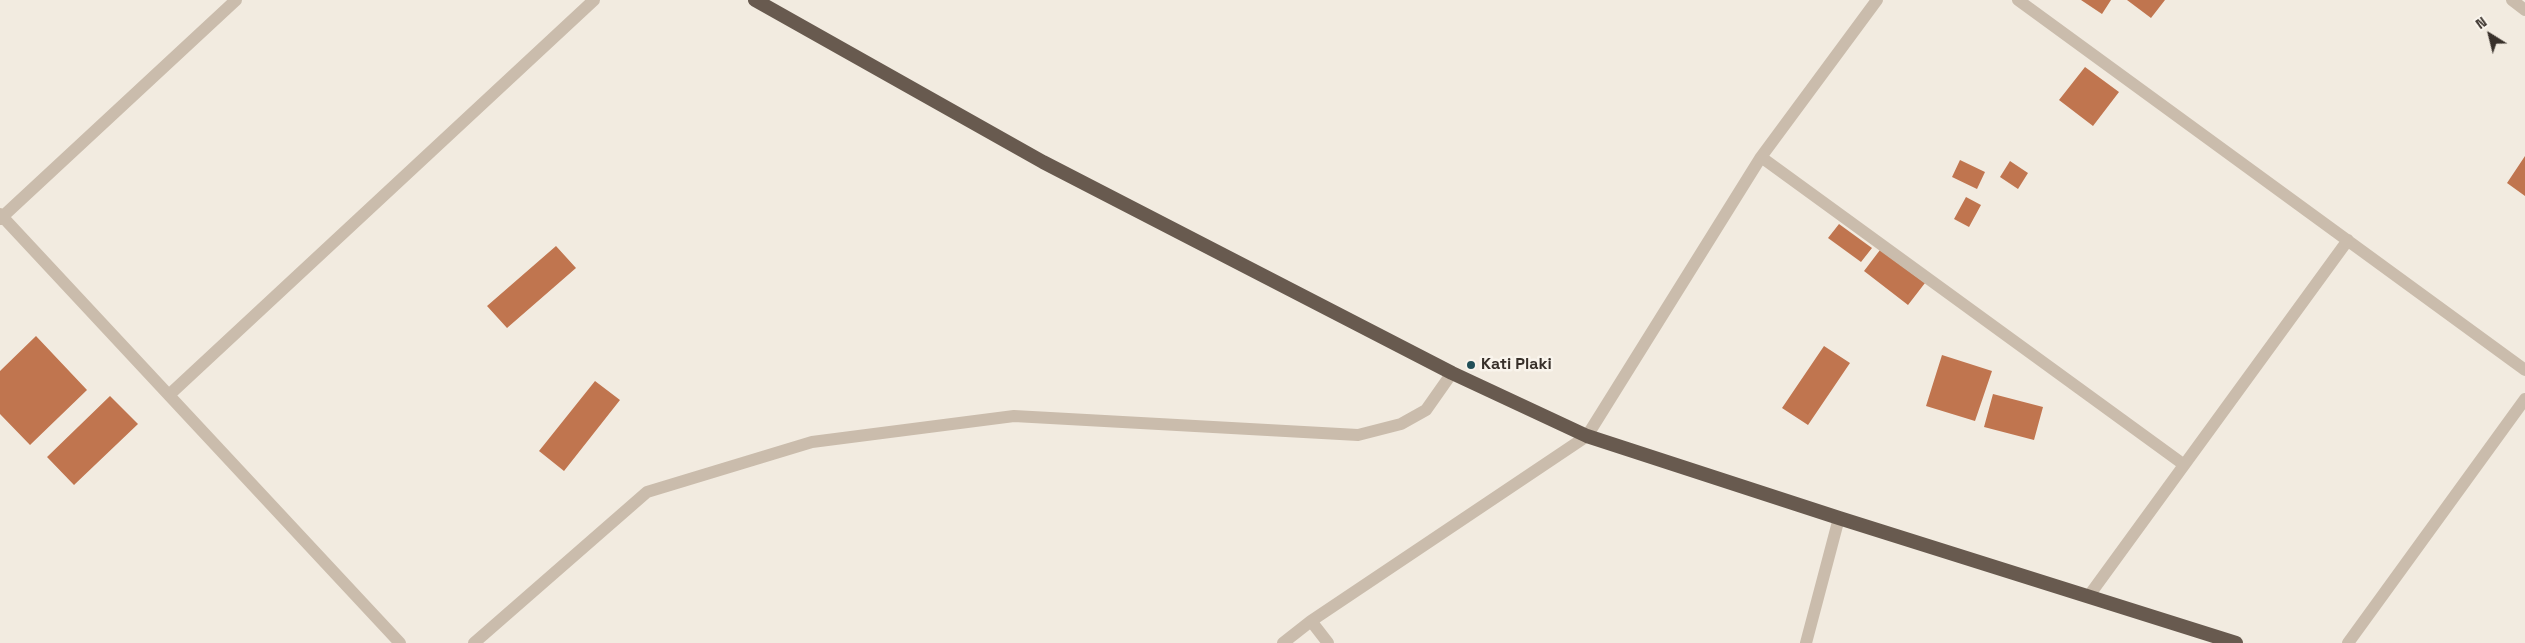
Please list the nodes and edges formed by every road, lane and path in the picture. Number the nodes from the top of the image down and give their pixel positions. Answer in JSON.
{"nodes":[{"id":1,"x":236,"y":0,"type":"edge"},
{"id":2,"x":594,"y":0,"type":"edge"},
{"id":3,"x":754,"y":0,"type":"edge"},
{"id":4,"x":1877,"y":0,"type":"edge"},
{"id":5,"x":2018,"y":0,"type":"edge"},
{"id":6,"x":2512,"y":0,"type":"edge"},
{"id":7,"x":2525,"y":10,"type":"edge"},
{"id":8,"x":1761,"y":157,"type":"junction"},
{"id":9,"x":1,"y":216,"type":"edge"},
{"id":10,"x":2348,"y":240,"type":"junction"},
{"id":11,"x":2525,"y":370,"type":"edge"},
{"id":12,"x":1452,"y":373,"type":"junction"},
{"id":13,"x":169,"y":394,"type":"junction"},
{"id":14,"x":2525,"y":399,"type":"edge"},
{"id":15,"x":1587,"y":436,"type":"junction"},
{"id":16,"x":2183,"y":464,"type":"junction"},
{"id":17,"x":1839,"y":518,"type":"junction"},
{"id":18,"x":2088,"y":597,"type":"junction"},
{"id":19,"x":1311,"y":621,"type":"junction"},
{"id":20,"x":400,"y":643,"type":"edge"},
{"id":21,"x":474,"y":643,"type":"edge"},
{"id":22,"x":1283,"y":643,"type":"edge"},
{"id":23,"x":1328,"y":643,"type":"edge"},
{"id":24,"x":1806,"y":643,"type":"edge"},
{"id":25,"x":2236,"y":643,"type":"edge"},
{"id":26,"x":2348,"y":643,"type":"edge"}],
"edges":[{"from":1,"to":9,"type":"street"},
{"from":2,"to":13,"type":"street"},
{"from":3,"to":12,"type":"highway"},
{"from":4,"to":8,"type":"street"},
{"from":5,"to":10,"type":"street"},
{"from":6,"to":7,"type":"street"},
{"from":8,"to":15,"type":"street"},
{"from":8,"to":16,"type":"street"},
{"from":9,"to":13,"type":"street"},
{"from":10,"to":11,"type":"street"},
{"from":10,"to":16,"type":"street"},
{"from":12,"to":15,"type":"highway"},
{"from":12,"to":21,"type":"street"},
{"from":13,"to":20,"type":"street"},
{"from":14,"to":26,"type":"street"},
{"from":15,"to":17,"type":"highway"},
{"from":15,"to":19,"type":"street"},
{"from":16,"to":18,"type":"street"},
{"from":17,"to":18,"type":"highway"},
{"from":17,"to":24,"type":"street"},
{"from":18,"to":25,"type":"highway"},
{"from":19,"to":22,"type":"street"},
{"from":19,"to":23,"type":"street"}]}
